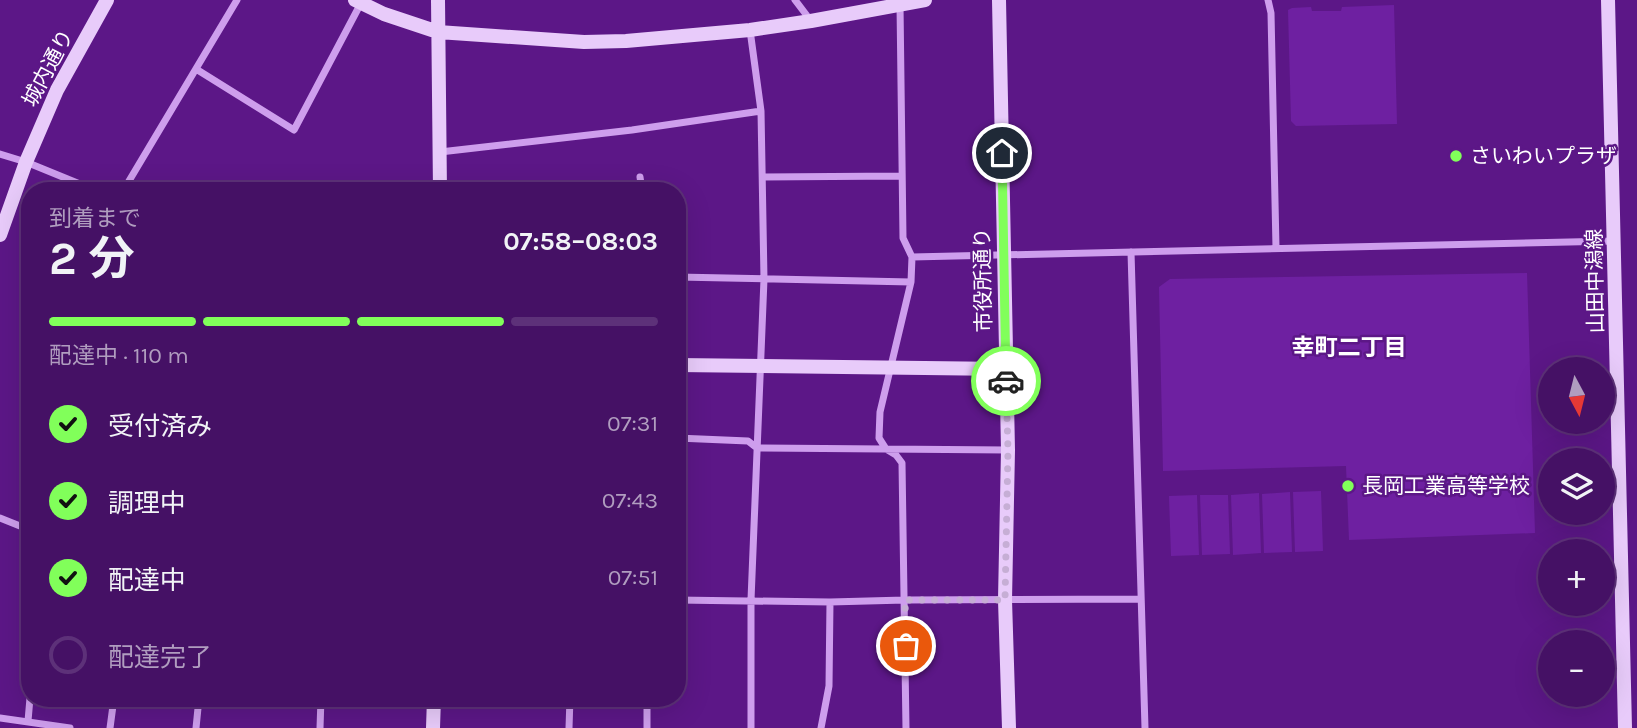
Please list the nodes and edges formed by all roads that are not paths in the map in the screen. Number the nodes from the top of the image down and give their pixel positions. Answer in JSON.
{"nodes":[{"id":1,"x":107,"y":0,"type":"edge"},
{"id":2,"x":237,"y":0,"type":"edge"},
{"id":3,"x":438,"y":0,"type":"edge"},
{"id":4,"x":795,"y":0,"type":"edge"},
{"id":5,"x":925,"y":0,"type":"edge"},
{"id":6,"x":999,"y":0,"type":"edge"},
{"id":7,"x":1268,"y":0,"type":"edge"},
{"id":8,"x":1608,"y":0,"type":"edge"},
{"id":9,"x":358,"y":1,"type":"edge"},
{"id":10,"x":900,"y":4,"type":"junction"},
{"id":11,"x":866,"y":5,"type":"edge"},
{"id":12,"x":811,"y":21,"type":"junction"},
{"id":13,"x":750,"y":30,"type":"junction"},
{"id":14,"x":438,"y":32,"type":"junction"},
{"id":15,"x":196,"y":69,"type":"junction"},
{"id":16,"x":761,"y":111,"type":"junction"},
{"id":17,"x":440,"y":152,"type":"junction"},
{"id":18,"x":0,"y":154,"type":"edge"},
{"id":19,"x":26,"y":162,"type":"junction"},
{"id":20,"x":901,"y":176,"type":"junction"},
{"id":21,"x":640,"y":177,"type":"dead end"},
{"id":22,"x":763,"y":177,"type":"junction"},
{"id":23,"x":75,"y":182,"type":"edge"},
{"id":24,"x":128,"y":182,"type":"edge"},
{"id":25,"x":440,"y":182,"type":"edge"},
{"id":26,"x":641,"y":182,"type":"edge"},
{"id":27,"x":0,"y":235,"type":"edge"},
{"id":28,"x":1615,"y":241,"type":"junction"},
{"id":29,"x":1276,"y":248,"type":"junction"},
{"id":30,"x":1131,"y":251,"type":"junction"},
{"id":31,"x":1004,"y":254,"type":"junction"},
{"id":32,"x":912,"y":257,"type":"junction"},
{"id":33,"x":686,"y":277,"type":"edge"},
{"id":34,"x":764,"y":279,"type":"junction"},
{"id":35,"x":911,"y":282,"type":"junction"},
{"id":36,"x":686,"y":365,"type":"edge"},
{"id":37,"x":759,"y":366,"type":"junction"},
{"id":38,"x":891,"y":368,"type":"junction"},
{"id":39,"x":1005,"y":369,"type":"junction"},
{"id":40,"x":686,"y":438,"type":"edge"},
{"id":41,"x":757,"y":448,"type":"junction"},
{"id":42,"x":886,"y":449,"type":"junction"},
{"id":43,"x":1008,"y":450,"type":"junction"},
{"id":44,"x":0,"y":519,"type":"edge"},
{"id":45,"x":21,"y":527,"type":"edge"},
{"id":46,"x":1140,"y":598,"type":"junction"},
{"id":47,"x":686,"y":600,"type":"edge"},
{"id":48,"x":751,"y":600,"type":"junction"},
{"id":49,"x":905,"y":600,"type":"junction"},
{"id":50,"x":1005,"y":600,"type":"junction"},
{"id":51,"x":830,"y":602,"type":"junction"},
{"id":52,"x":113,"y":707,"type":"edge"},
{"id":53,"x":198,"y":707,"type":"edge"},
{"id":54,"x":321,"y":707,"type":"edge"},
{"id":55,"x":434,"y":707,"type":"edge"},
{"id":56,"x":570,"y":707,"type":"edge"},
{"id":57,"x":648,"y":707,"type":"edge"},
{"id":58,"x":0,"y":718,"type":"edge"},
{"id":59,"x":23,"y":723,"type":"edge"},
{"id":60,"x":70,"y":728,"type":"edge"},
{"id":61,"x":110,"y":728,"type":"edge"},
{"id":62,"x":196,"y":728,"type":"edge"},
{"id":63,"x":320,"y":728,"type":"edge"},
{"id":64,"x":433,"y":728,"type":"edge"},
{"id":65,"x":569,"y":728,"type":"edge"},
{"id":66,"x":647,"y":728,"type":"edge"},
{"id":67,"x":751,"y":728,"type":"edge"},
{"id":68,"x":821,"y":728,"type":"edge"},
{"id":69,"x":906,"y":728,"type":"edge"},
{"id":70,"x":1009,"y":728,"type":"edge"},
{"id":71,"x":1145,"y":728,"type":"edge"},
{"id":72,"x":1625,"y":728,"type":"edge"}],
"edges":[{"from":1,"to":19,"type":"street","name":"城内通り"},
{"from":2,"to":15,"type":"street"},
{"from":3,"to":14,"type":"street"},
{"from":4,"to":12,"type":"street"},
{"from":5,"to":10,"type":"street"},
{"from":6,"to":31,"type":"street","name":"市役所通り"},
{"from":7,"to":29,"type":"street"},
{"from":8,"to":28,"type":"street","name":"山田中潟線"},
{"from":9,"to":14,"type":"street"},
{"from":9,"to":15,"type":"street"},
{"from":10,"to":11,"type":"street"},
{"from":10,"to":20,"type":"street"},
{"from":11,"to":12,"type":"street"},
{"from":12,"to":13,"type":"street"},
{"from":13,"to":14,"type":"street"},
{"from":13,"to":16,"type":"street"},
{"from":14,"to":17,"type":"street"},
{"from":15,"to":24,"type":"street"},
{"from":16,"to":17,"type":"street"},
{"from":16,"to":22,"type":"street"},
{"from":17,"to":25,"type":"street"},
{"from":18,"to":19,"type":"street"},
{"from":19,"to":23,"type":"street"},
{"from":19,"to":27,"type":"street","name":"城内通り"},
{"from":20,"to":22,"type":"street"},
{"from":20,"to":32,"type":"street"},
{"from":21,"to":26,"type":"street"},
{"from":22,"to":34,"type":"street"},
{"from":28,"to":29,"type":"street"},
{"from":28,"to":72,"type":"street","name":"山田中潟線"},
{"from":29,"to":30,"type":"street"},
{"from":30,"to":31,"type":"street"},
{"from":30,"to":46,"type":"street"},
{"from":31,"to":32,"type":"street"},
{"from":31,"to":39,"type":"street","name":"市役所通り"},
{"from":32,"to":35,"type":"street"},
{"from":33,"to":34,"type":"street"},
{"from":34,"to":35,"type":"street"},
{"from":34,"to":37,"type":"street"},
{"from":35,"to":38,"type":"street"},
{"from":36,"to":37,"type":"street"},
{"from":37,"to":38,"type":"street"},
{"from":37,"to":41,"type":"street"},
{"from":38,"to":39,"type":"street"},
{"from":38,"to":42,"type":"street"},
{"from":39,"to":43,"type":"street","name":"市役所通り"},
{"from":40,"to":41,"type":"street"},
{"from":41,"to":42,"type":"street"},
{"from":41,"to":48,"type":"street"},
{"from":42,"to":43,"type":"street"},
{"from":42,"to":49,"type":"street"},
{"from":43,"to":50,"type":"street","name":"市役所通り"},
{"from":44,"to":45,"type":"street"},
{"from":46,"to":50,"type":"street"},
{"from":46,"to":71,"type":"street"},
{"from":47,"to":48,"type":"street"},
{"from":48,"to":51,"type":"street"},
{"from":48,"to":67,"type":"street"},
{"from":49,"to":50,"type":"street"},
{"from":49,"to":51,"type":"street"},
{"from":49,"to":69,"type":"street"},
{"from":50,"to":70,"type":"street","name":"市役所通り"},
{"from":51,"to":68,"type":"street"},
{"from":52,"to":61,"type":"street"},
{"from":53,"to":62,"type":"street"},
{"from":54,"to":63,"type":"street"},
{"from":55,"to":64,"type":"street"},
{"from":56,"to":65,"type":"street"},
{"from":57,"to":66,"type":"street"},
{"from":58,"to":59,"type":"street"},
{"from":59,"to":60,"type":"street"}]}
